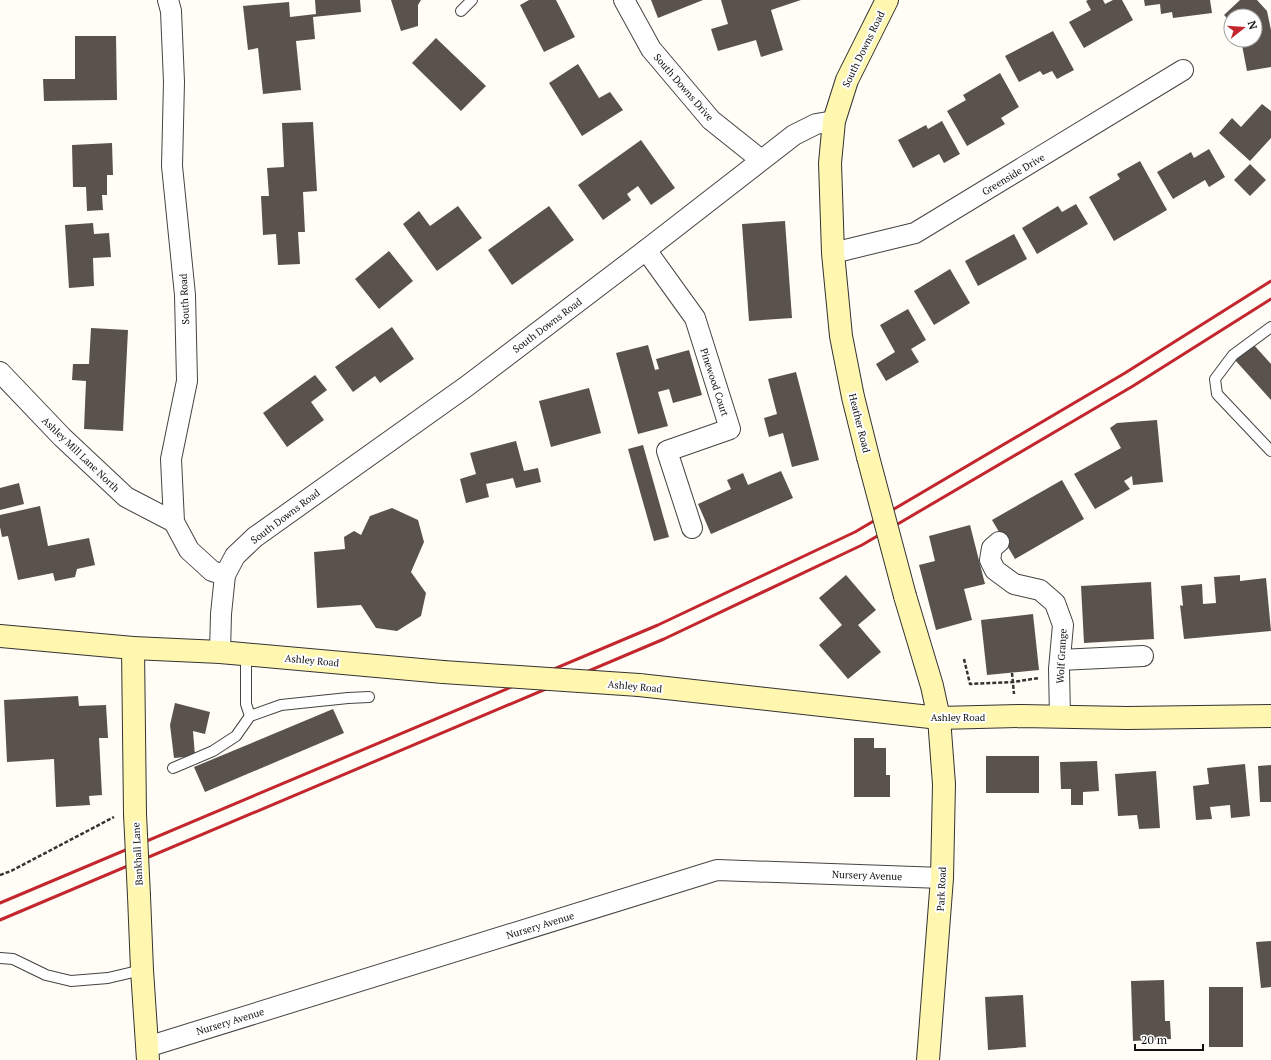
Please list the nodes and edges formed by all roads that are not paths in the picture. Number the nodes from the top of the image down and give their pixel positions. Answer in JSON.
{"nodes":[{"id":1,"x":168,"y":0,"type":"edge"},
{"id":2,"x":472,"y":0,"type":"edge"},
{"id":3,"x":624,"y":0,"type":"edge"},
{"id":4,"x":887,"y":0,"type":"edge"},
{"id":5,"x":461,"y":11,"type":"dead end"},
{"id":6,"x":1183,"y":70,"type":"dead end"},
{"id":7,"x":834,"y":120,"type":"junction"},
{"id":8,"x":761,"y":160,"type":"junction"},
{"id":9,"x":646,"y":250,"type":"junction"},
{"id":10,"x":833,"y":253,"type":"junction"},
{"id":11,"x":1271,"y":328,"type":"edge"},
{"id":12,"x":0,"y":372,"type":"edge"},
{"id":13,"x":1271,"y":450,"type":"edge"},
{"id":14,"x":174,"y":522,"type":"junction"},
{"id":15,"x":692,"y":528,"type":"dead end"},
{"id":16,"x":999,"y":542,"type":"dead end"},
{"id":17,"x":225,"y":574,"type":"junction"},
{"id":18,"x":0,"y":636,"type":"edge"},
{"id":19,"x":133,"y":648,"type":"junction"},
{"id":20,"x":220,"y":652,"type":"junction"},
{"id":21,"x":246,"y":654,"type":"junction"},
{"id":22,"x":1143,"y":656,"type":"dead end"},
{"id":23,"x":1060,"y":668,"type":"junction"},
{"id":24,"x":369,"y":696,"type":"dead end"},
{"id":25,"x":250,"y":716,"type":"junction"},
{"id":26,"x":1271,"y":716,"type":"edge"},
{"id":27,"x":1060,"y":717,"type":"junction"},
{"id":28,"x":939,"y":718,"type":"junction"},
{"id":29,"x":174,"y":768,"type":"dead end"},
{"id":30,"x":942,"y":878,"type":"junction"},
{"id":31,"x":0,"y":958,"type":"edge"},
{"id":32,"x":142,"y":970,"type":"junction"},
{"id":33,"x":148,"y":1054,"type":"edge"},
{"id":34,"x":928,"y":1060,"type":"edge"}],
"edges":[{"from":1,"to":14,"type":"street","name":"South Road"},
{"from":2,"to":5,"type":"lane"},
{"from":3,"to":8,"type":"street","name":"South Downs Drive"},
{"from":4,"to":7,"type":"main road","name":"South Downs Road"},
{"from":6,"to":10,"type":"street","name":"Greenside Drive"},
{"from":7,"to":8,"type":"street","name":"South Downs Road"},
{"from":7,"to":10,"type":"main road","name":"Heather Road"},
{"from":8,"to":9,"type":"street","name":"South Downs Road"},
{"from":9,"to":15,"type":"street","name":"Pinewood Court"},
{"from":9,"to":17,"type":"street","name":"South Downs Road"},
{"from":10,"to":28,"type":"main road","name":"Heather Road","bridge":true},
{"from":11,"to":13,"type":"lane"},
{"from":12,"to":14,"type":"street","name":"Ashley Mill Lane North"},
{"from":14,"to":17,"type":"street","name":"South Road"},
{"from":16,"to":23,"type":"street","name":"Wolf Grange"},
{"from":17,"to":20,"type":"street","name":"South Downs Road"},
{"from":18,"to":19,"type":"main road","name":"Ashley Road"},
{"from":19,"to":20,"type":"main road","name":"Ashley Road"},
{"from":19,"to":32,"type":"main road","name":"Bankhall Lane","bridge":true},
{"from":20,"to":21,"type":"main road","name":"Ashley Road"},
{"from":21,"to":25,"type":"lane"},
{"from":21,"to":28,"type":"main road","name":"Ashley Road","bridge":true},
{"from":22,"to":23,"type":"street"},
{"from":23,"to":27,"type":"street","name":"Wolf Grange"},
{"from":24,"to":25,"type":"lane"},
{"from":25,"to":29,"type":"lane"},
{"from":26,"to":27,"type":"main road","name":"Ashley Road"},
{"from":27,"to":28,"type":"main road","name":"Ashley Road"},
{"from":28,"to":30,"type":"main road","name":"Park Road"},
{"from":30,"to":33,"type":"street","name":"Nursery Avenue"},
{"from":30,"to":34,"type":"main road","name":"Park Road"},
{"from":31,"to":32,"type":"lane"},
{"from":32,"to":33,"type":"main road","name":"Bankhall Lane"}]}
